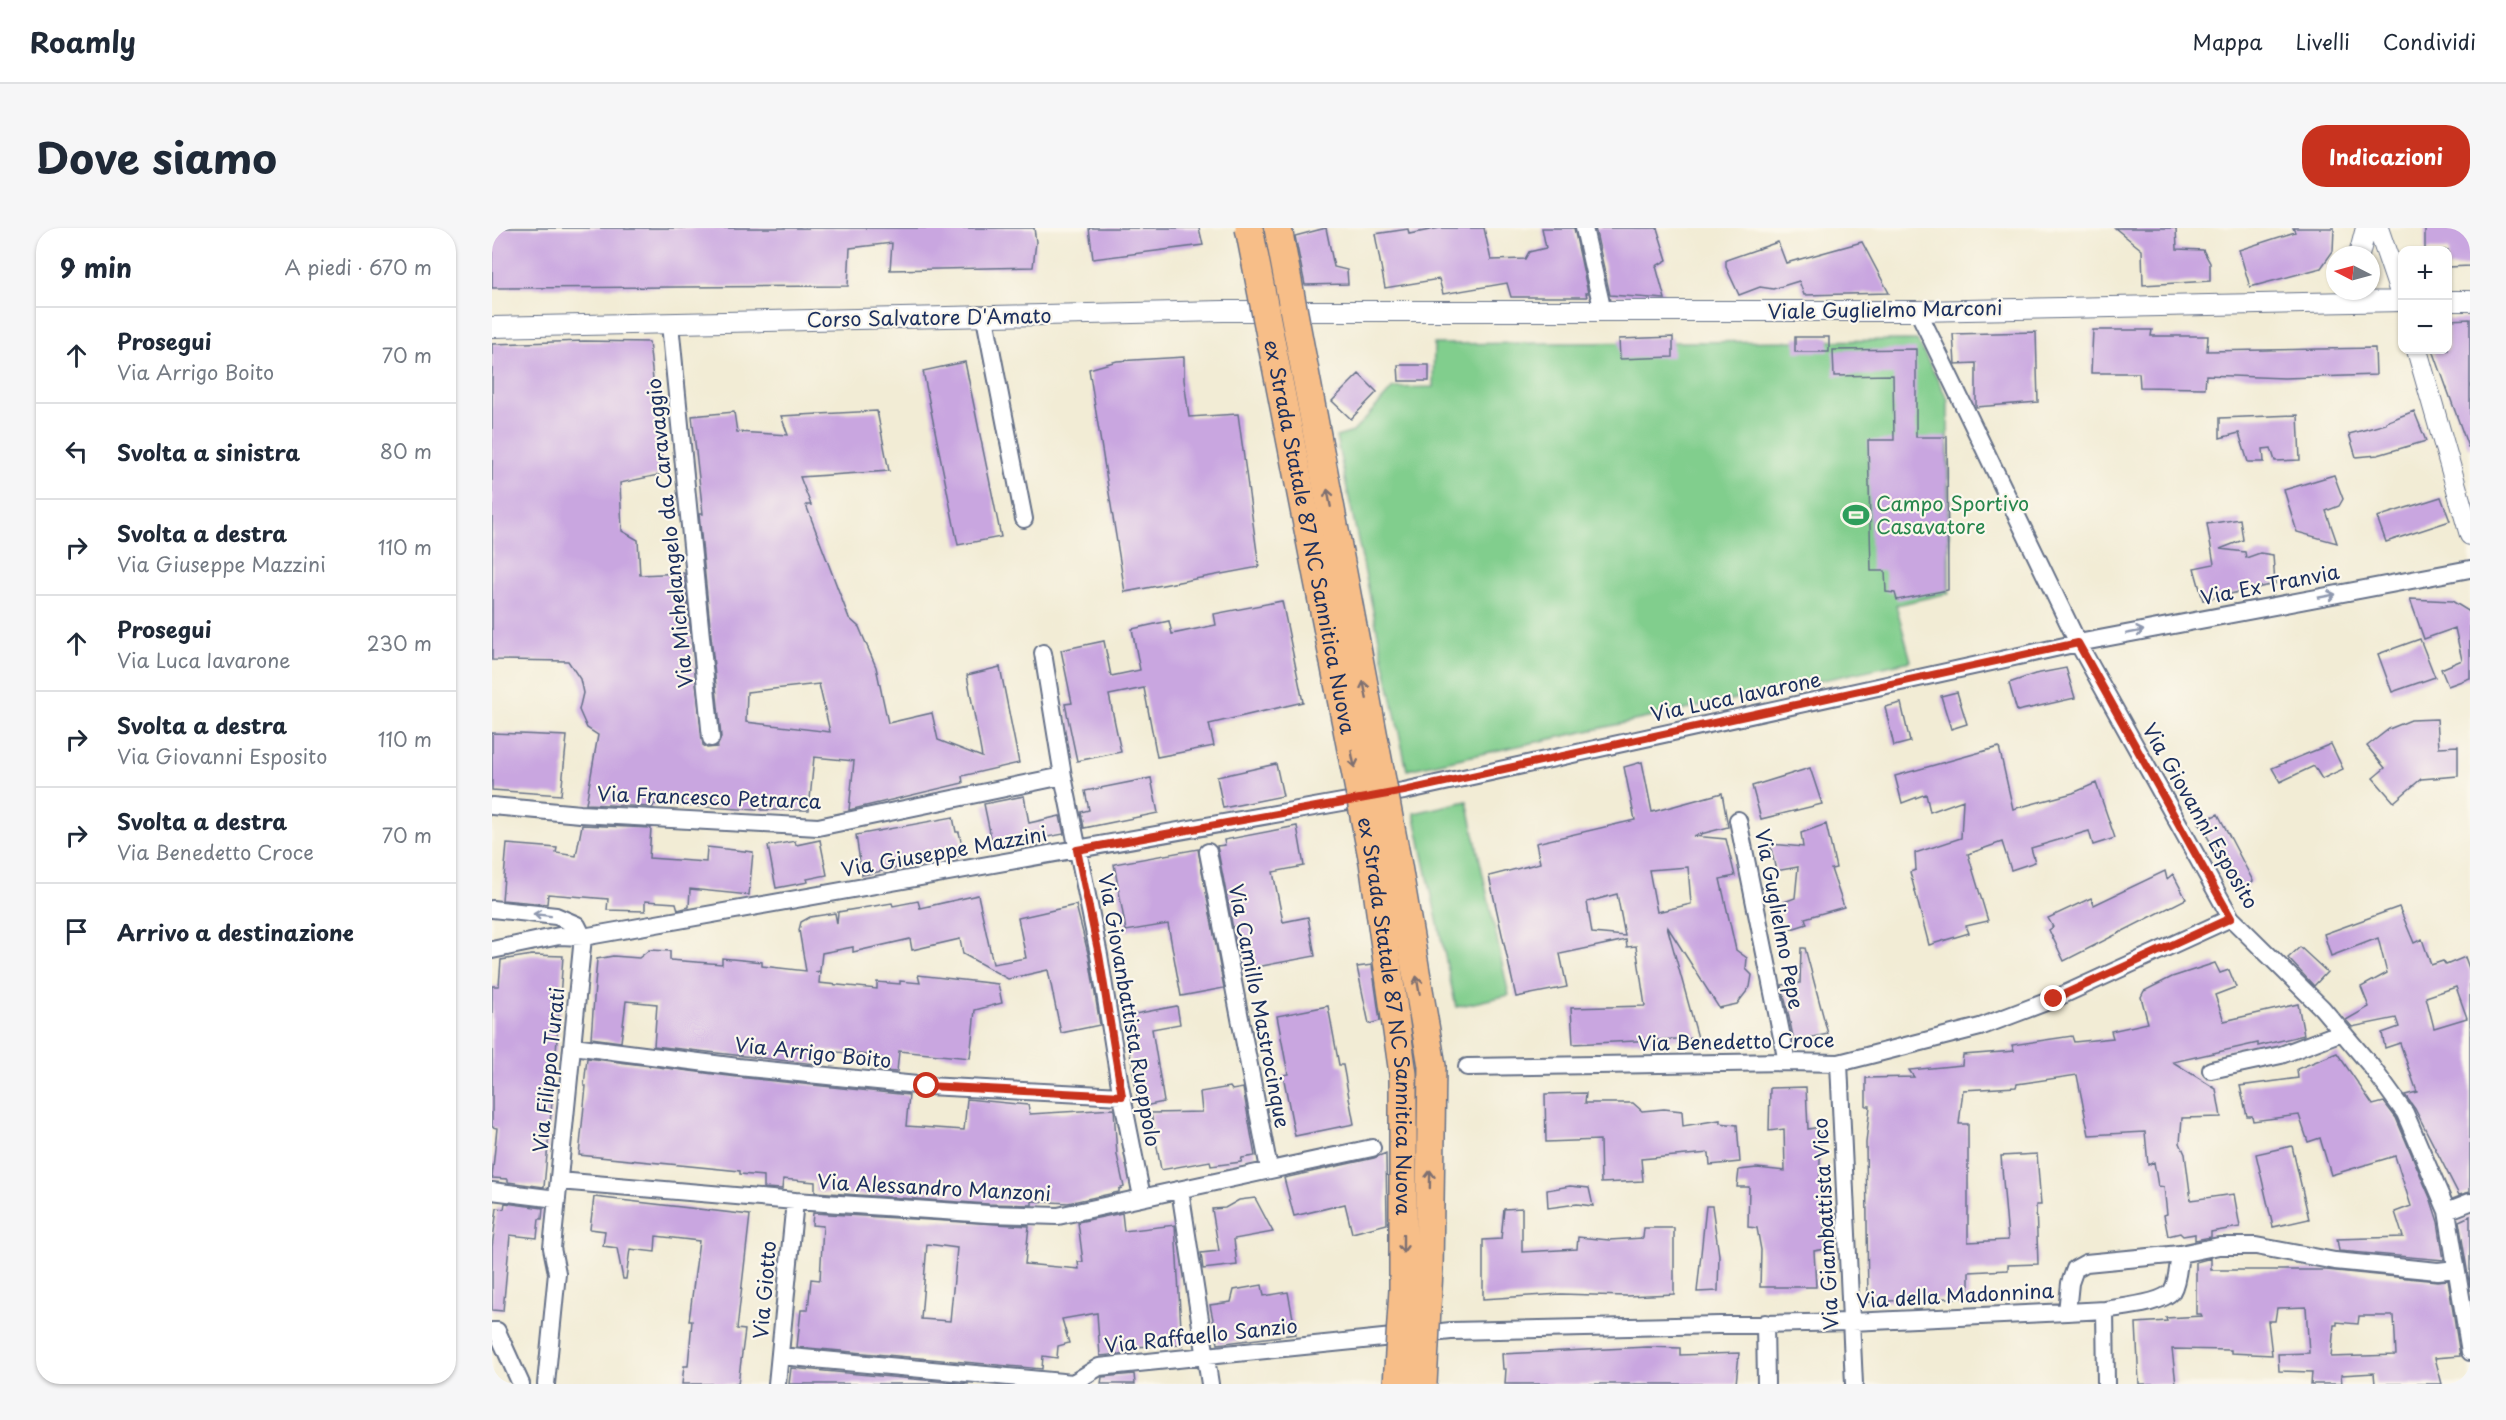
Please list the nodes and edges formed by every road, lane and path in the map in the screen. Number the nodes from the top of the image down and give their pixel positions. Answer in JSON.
{"nodes":[{"id":1,"x":1249,"y":228,"type":"edge"},
{"id":2,"x":1278,"y":228,"type":"edge"},
{"id":3,"x":1584,"y":228,"type":"edge"},
{"id":4,"x":2366,"y":228,"type":"edge"},
{"id":5,"x":2378,"y":228,"type":"edge"},
{"id":6,"x":2361,"y":246,"type":"edge"},
{"id":7,"x":2398,"y":285,"type":"edge"},
{"id":8,"x":2326,"y":297,"type":"edge"},
{"id":9,"x":2398,"y":299,"type":"edge"},
{"id":10,"x":2470,"y":301,"type":"edge"},
{"id":11,"x":2452,"y":302,"type":"edge"},
{"id":12,"x":2317,"y":303,"type":"junction"},
{"id":13,"x":1918,"y":311,"type":"junction"},
{"id":14,"x":1366,"y":312,"type":"joint"},
{"id":15,"x":1603,"y":312,"type":"junction"},
{"id":16,"x":985,"y":318,"type":"junction"},
{"id":17,"x":670,"y":324,"type":"junction"},
{"id":18,"x":492,"y":327,"type":"edge"},
{"id":19,"x":2418,"y":354,"type":"edge"},
{"id":20,"x":1024,"y":519,"type":"dead end"},
{"id":21,"x":2470,"y":535,"type":"edge"},
{"id":22,"x":2470,"y":569,"type":"edge"},
{"id":23,"x":2078,"y":643,"type":"junction"},
{"id":24,"x":1043,"y":653,"type":"dead end"},
{"id":25,"x":711,"y":738,"type":"dead end"},
{"id":26,"x":1063,"y":776,"type":"junction"},
{"id":27,"x":1404,"y":791,"type":"joint"},
{"id":28,"x":492,"y":806,"type":"edge"},
{"id":29,"x":1738,"y":820,"type":"dead end"},
{"id":30,"x":1077,"y":850,"type":"junction"},
{"id":31,"x":1208,"y":852,"type":"dead end"},
{"id":32,"x":492,"y":909,"type":"edge"},
{"id":33,"x":2231,"y":918,"type":"junction"},
{"id":34,"x":584,"y":937,"type":"junction"},
{"id":35,"x":492,"y":950,"type":"edge"},
{"id":36,"x":2342,"y":1032,"type":"junction"},
{"id":37,"x":573,"y":1046,"type":"junction"},
{"id":38,"x":1787,"y":1062,"type":"junction"},
{"id":39,"x":1839,"y":1063,"type":"junction"},
{"id":40,"x":1467,"y":1067,"type":"dead end"},
{"id":41,"x":2211,"y":1070,"type":"dead end"},
{"id":42,"x":1122,"y":1096,"type":"junction"},
{"id":43,"x":1372,"y":1148,"type":"dead end"},
{"id":44,"x":1269,"y":1169,"type":"junction"},
{"id":45,"x":559,"y":1181,"type":"junction"},
{"id":46,"x":1180,"y":1190,"type":"junction"},
{"id":47,"x":492,"y":1191,"type":"edge"},
{"id":48,"x":1142,"y":1197,"type":"junction"},
{"id":49,"x":795,"y":1201,"type":"junction"},
{"id":50,"x":557,"y":1202,"type":"junction"},
{"id":51,"x":2470,"y":1202,"type":"edge"},
{"id":52,"x":2447,"y":1211,"type":"junction"},
{"id":53,"x":2180,"y":1254,"type":"junction"},
{"id":54,"x":2456,"y":1269,"type":"junction"},
{"id":55,"x":2104,"y":1310,"type":"junction"},
{"id":56,"x":2067,"y":1312,"type":"junction"},
{"id":57,"x":1851,"y":1322,"type":"junction"},
{"id":58,"x":1765,"y":1323,"type":"junction"},
{"id":59,"x":492,"y":1331,"type":"edge"},
{"id":60,"x":1451,"y":1331,"type":"joint"},
{"id":61,"x":2470,"y":1352,"type":"edge"},
{"id":62,"x":780,"y":1356,"type":"junction"},
{"id":63,"x":1206,"y":1357,"type":"junction"},
{"id":64,"x":521,"y":1384,"type":"edge"},
{"id":65,"x":546,"y":1384,"type":"edge"},
{"id":66,"x":777,"y":1384,"type":"edge"},
{"id":67,"x":1210,"y":1384,"type":"edge"},
{"id":68,"x":1397,"y":1384,"type":"edge"},
{"id":69,"x":1423,"y":1384,"type":"edge"},
{"id":70,"x":1766,"y":1384,"type":"edge"},
{"id":71,"x":1854,"y":1384,"type":"edge"},
{"id":72,"x":2106,"y":1384,"type":"edge"}],
"edges":[{"from":1,"to":68,"type":"highway","name":"ex Strada Statale 87 NC Sannitica Nuova","one_way":true,"bridge":true},
{"from":69,"to":2,"type":"highway","name":"ex Strada Statale 87 NC Sannitica Nuova","one_way":true,"bridge":true},
{"from":3,"to":15,"type":"street"},
{"from":4,"to":6,"type":"street"},
{"from":5,"to":7,"type":"street"},
{"from":8,"to":12,"type":"street"},
{"from":9,"to":12,"type":"street","name":"Viale Guglielmo Marconi"},
{"from":10,"to":11,"type":"street"},
{"from":12,"to":13,"type":"street","name":"Viale Guglielmo Marconi"},
{"from":13,"to":15,"type":"street","name":"Viale Guglielmo Marconi"},
{"from":13,"to":23,"type":"street","name":"Via Giovanni Esposito"},
{"from":14,"to":15,"type":"street","name":"Viale Guglielmo Marconi"},
{"from":14,"to":16,"type":"street","name":"Corso Salvatore D'Amato"},
{"from":16,"to":17,"type":"street","name":"Corso Salvatore D'Amato"},
{"from":16,"to":20,"type":"street"},
{"from":17,"to":18,"type":"street","name":"Corso Salvatore D'Amato"},
{"from":17,"to":25,"type":"street","name":"Via Michelangelo da Caravaggio"},
{"from":19,"to":21,"type":"street"},
{"from":23,"to":22,"type":"street","name":"Via Ex Tranvia","one_way":true},
{"from":23,"to":27,"type":"street","name":"Via Luca Iavarone"},
{"from":23,"to":33,"type":"street","name":"Via Giovanni Esposito"},
{"from":24,"to":26,"type":"street","name":"Via Giovanbattista Ruoppolo"},
{"from":26,"to":28,"type":"street","name":"Via Francesco Petrarca"},
{"from":26,"to":30,"type":"street","name":"Via Giovanbattista Ruoppolo"},
{"from":27,"to":30,"type":"street","name":"Via Giuseppe Mazzini"},
{"from":29,"to":38,"type":"street","name":"Via Guglielmo Pepe"},
{"from":30,"to":34,"type":"street","name":"Via Giuseppe Mazzini"},
{"from":30,"to":42,"type":"street","name":"Via Giovanbattista Ruoppolo"},
{"from":31,"to":44,"type":"street","name":"Via Camillo Mastrocinque"},
{"from":34,"to":32,"type":"street","one_way":true},
{"from":33,"to":36,"type":"street","name":"Via Giovanni Esposito"},
{"from":33,"to":39,"type":"street","name":"Via Benedetto Croce"},
{"from":34,"to":35,"type":"street","name":"Via Giuseppe Mazzini"},
{"from":34,"to":37,"type":"street","name":"Via Filippo Turati"},
{"from":36,"to":41,"type":"street"},
{"from":36,"to":52,"type":"street","name":"Via Giovanni Esposito"},
{"from":37,"to":42,"type":"street","name":"Via Arrigo Boito"},
{"from":37,"to":45,"type":"street","name":"Via Filippo Turati"},
{"from":38,"to":39,"type":"street","name":"Via Benedetto Croce"},
{"from":38,"to":40,"type":"street","name":"Via Benedetto Croce"},
{"from":39,"to":57,"type":"street","name":"Via Giambattista Vico"},
{"from":42,"to":48,"type":"street","name":"Via Giovanbattista Ruoppolo"},
{"from":43,"to":44,"type":"street","name":"Via Alessandro Manzoni"},
{"from":44,"to":46,"type":"street","name":"Via Alessandro Manzoni"},
{"from":45,"to":49,"type":"street","name":"Via Alessandro Manzoni"},
{"from":45,"to":50,"type":"street","name":"Via Filippo Turati"},
{"from":46,"to":48,"type":"street","name":"Via Alessandro Manzoni"},
{"from":46,"to":63,"type":"street"},
{"from":47,"to":50,"type":"street"},
{"from":48,"to":49,"type":"street","name":"Via Alessandro Manzoni"},
{"from":49,"to":62,"type":"street","name":"Via Giotto"},
{"from":50,"to":65,"type":"street","name":"Via Filippo Turati"},
{"from":51,"to":52,"type":"street"},
{"from":52,"to":54,"type":"street","name":"Via Giovanni Esposito"},
{"from":53,"to":54,"type":"street","name":"Via della Madonnina"},
{"from":53,"to":55,"type":"street"},
{"from":53,"to":56,"type":"street","name":"Via della Madonnina"},
{"from":54,"to":61,"type":"street","name":"Via Giovanni Esposito"},
{"from":55,"to":56,"type":"street"},
{"from":55,"to":72,"type":"street"},
{"from":56,"to":57,"type":"street","name":"Via della Madonnina"},
{"from":57,"to":58,"type":"street","name":"Via della Madonnina"},
{"from":57,"to":71,"type":"street","name":"Via Giambattista Vico"},
{"from":58,"to":60,"type":"street","name":"Via della Madonnina"},
{"from":58,"to":70,"type":"street"},
{"from":59,"to":64,"type":"street"},
{"from":60,"to":63,"type":"street","name":"Via Raffaello Sanzio"},
{"from":62,"to":63,"type":"street","name":"Via Raffaello Sanzio"},
{"from":62,"to":66,"type":"street","name":"Via Giotto"},
{"from":63,"to":67,"type":"street"}]}
